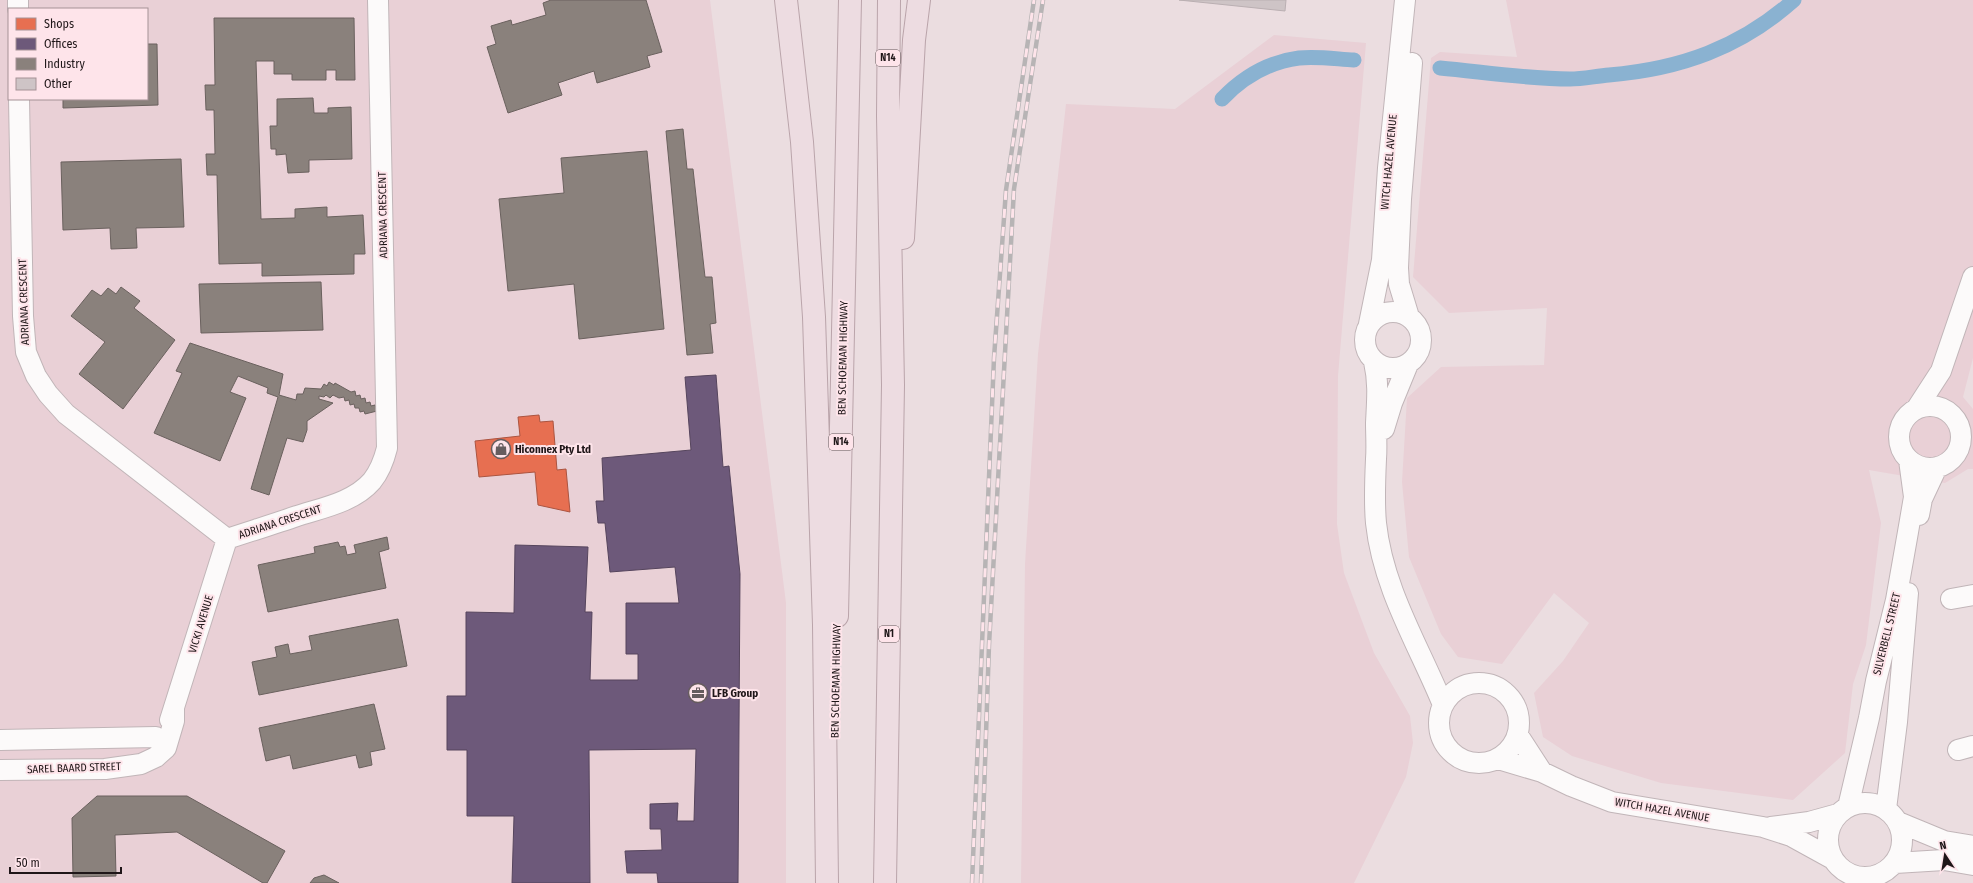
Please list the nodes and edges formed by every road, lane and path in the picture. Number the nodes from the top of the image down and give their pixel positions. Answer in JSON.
{"nodes":[{"id":1,"x":378,"y":0,"type":"edge"},
{"id":2,"x":786,"y":0,"type":"edge"},
{"id":3,"x":850,"y":0,"type":"edge"},
{"id":4,"x":888,"y":0,"type":"edge"},
{"id":5,"x":900,"y":0,"type":"edge"},
{"id":6,"x":919,"y":0,"type":"edge"},
{"id":7,"x":1405,"y":0,"type":"edge"},
{"id":8,"x":1419,"y":0,"type":"edge"},
{"id":9,"x":19,"y":100,"type":"edge"},
{"id":10,"x":888,"y":116,"type":"junction"},
{"id":11,"x":1973,"y":277,"type":"edge"},
{"id":12,"x":1409,"y":317,"type":"junction"},
{"id":13,"x":1369,"y":324,"type":"junction"},
{"id":14,"x":1374,"y":362,"type":"junction"},
{"id":15,"x":1408,"y":364,"type":"junction"},
{"id":16,"x":1941,"y":371,"type":"junction"},
{"id":17,"x":893,"y":385,"type":"junction"},
{"id":18,"x":1916,"y":408,"type":"junction"},
{"id":19,"x":1960,"y":424,"type":"edge"},
{"id":20,"x":1964,"y":454,"type":"edge"},
{"id":21,"x":1376,"y":458,"type":"junction"},
{"id":22,"x":1909,"y":460,"type":"junction"},
{"id":23,"x":1937,"y":467,"type":"junction"},
{"id":24,"x":227,"y":539,"type":"junction"},
{"id":25,"x":1973,"y":595,"type":"edge"},
{"id":26,"x":1951,"y":600,"type":"dead end"},
{"id":27,"x":1426,"y":663,"type":"junction"},
{"id":28,"x":1462,"y":687,"type":"junction"},
{"id":29,"x":1444,"y":705,"type":"junction"},
{"id":30,"x":1518,"y":735,"type":"junction"},
{"id":31,"x":0,"y":740,"type":"edge"},
{"id":32,"x":161,"y":742,"type":"junction"},
{"id":33,"x":1498,"y":759,"type":"junction"},
{"id":34,"x":0,"y":770,"type":"edge"},
{"id":35,"x":1542,"y":772,"type":"junction"},
{"id":36,"x":1843,"y":810,"type":"junction"},
{"id":37,"x":1892,"y":816,"type":"junction"},
{"id":38,"x":1763,"y":827,"type":"junction"},
{"id":39,"x":1973,"y":846,"type":"edge"},
{"id":40,"x":1831,"y":858,"type":"junction"},
{"id":41,"x":1895,"y":863,"type":"junction"},
{"id":42,"x":1973,"y":864,"type":"edge"},
{"id":43,"x":827,"y":883,"type":"edge"},
{"id":44,"x":831,"y":883,"type":"edge"},
{"id":45,"x":885,"y":883,"type":"edge"}],
"edges":[{"from":1,"to":24,"type":"street","name":"ADRIANA CRESCENT"},
{"from":2,"to":43,"type":"highway"},
{"from":3,"to":44,"type":"highway","name":"BEN SCHOEMAN HIGHWAY","number":"N14"},
{"from":4,"to":10,"type":"highway","number":"N14"},
{"from":5,"to":10,"type":"highway"},
{"from":6,"to":17,"type":"highway"},
{"from":7,"to":13,"type":"street","name":"WITCH HAZEL AVENUE"},
{"from":8,"to":12,"type":"street","name":"WITCH HAZEL AVENUE"},
{"from":9,"to":24,"type":"street","name":"ADRIANA CRESCENT"},
{"from":10,"to":17,"type":"highway","number":"N14"},
{"from":11,"to":16,"type":"street"},
{"from":12,"to":13,"type":"street"},
{"from":12,"to":15,"type":"street"},
{"from":13,"to":14,"type":"street"},
{"from":14,"to":15,"type":"street"},
{"from":14,"to":21,"type":"street"},
{"from":15,"to":21,"type":"street"},
{"from":16,"to":18,"type":"street"},
{"from":16,"to":19,"type":"street"},
{"from":17,"to":45,"type":"highway","number":"N1"},
{"from":18,"to":19,"type":"street"},
{"from":18,"to":22,"type":"street"},
{"from":19,"to":20,"type":"street"},
{"from":20,"to":23,"type":"street"},
{"from":21,"to":27,"type":"street"},
{"from":22,"to":23,"type":"street"},
{"from":22,"to":36,"type":"street","name":"SILVERBELL STREET"},
{"from":23,"to":37,"type":"street","name":"SILVERBELL STREET"},
{"from":24,"to":32,"type":"street","name":"VICKI AVENUE"},
{"from":25,"to":26,"type":"street"},
{"from":27,"to":28,"type":"street"},
{"from":27,"to":29,"type":"street"},
{"from":28,"to":29,"type":"street"},
{"from":28,"to":30,"type":"street"},
{"from":29,"to":33,"type":"street"},
{"from":30,"to":33,"type":"street"},
{"from":30,"to":35,"type":"street"},
{"from":31,"to":32,"type":"street"},
{"from":32,"to":34,"type":"street","name":"SAREL BAARD STREET"},
{"from":33,"to":35,"type":"street","name":"WITCH HAZEL AVENUE"},
{"from":35,"to":38,"type":"street","name":"WITCH HAZEL AVENUE"},
{"from":36,"to":37,"type":"street"},
{"from":36,"to":38,"type":"street","name":"WITCH HAZEL AVENUE"},
{"from":36,"to":40,"type":"street"},
{"from":37,"to":39,"type":"street"},
{"from":37,"to":41,"type":"street"},
{"from":38,"to":40,"type":"street","name":"WITCH HAZEL AVENUE"},
{"from":40,"to":41,"type":"street"},
{"from":41,"to":42,"type":"street"}]}
